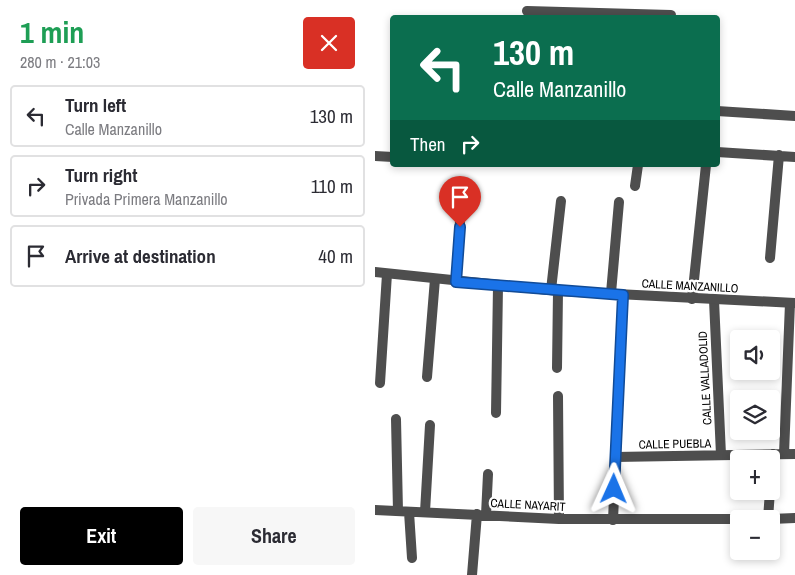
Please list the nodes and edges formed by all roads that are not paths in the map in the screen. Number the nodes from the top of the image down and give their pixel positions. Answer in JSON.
{"nodes":[{"id":1,"x":529,"y":0,"type":"edge"},
{"id":2,"x":527,"y":14,"type":"edge"},
{"id":3,"x":671,"y":15,"type":"dead end"},
{"id":4,"x":720,"y":111,"type":"edge"},
{"id":5,"x":795,"y":116,"type":"edge"},
{"id":6,"x":720,"y":152,"type":"edge"},
{"id":7,"x":779,"y":155,"type":"junction"},
{"id":8,"x":375,"y":156,"type":"edge"},
{"id":9,"x":390,"y":156,"type":"edge"},
{"id":10,"x":795,"y":157,"type":"edge"},
{"id":11,"x":638,"y":167,"type":"edge"},
{"id":12,"x":706,"y":167,"type":"edge"},
{"id":13,"x":635,"y":186,"type":"dead end"},
{"id":14,"x":462,"y":190,"type":"dead end"},
{"id":15,"x":561,"y":201,"type":"dead end"},
{"id":16,"x":619,"y":202,"type":"dead end"},
{"id":17,"x":770,"y":258,"type":"dead end"},
{"id":18,"x":375,"y":272,"type":"edge"},
{"id":19,"x":387,"y":274,"type":"junction"},
{"id":20,"x":435,"y":279,"type":"junction"},
{"id":21,"x":456,"y":282,"type":"junction"},
{"id":22,"x":498,"y":286,"type":"junction"},
{"id":23,"x":554,"y":290,"type":"junction"},
{"id":24,"x":611,"y":293,"type":"junction"},
{"id":25,"x":623,"y":295,"type":"junction"},
{"id":26,"x":691,"y":298,"type":"junction"},
{"id":27,"x":714,"y":300,"type":"junction"},
{"id":28,"x":793,"y":303,"type":"edge"},
{"id":29,"x":557,"y":368,"type":"dead end"},
{"id":30,"x":427,"y":377,"type":"dead end"},
{"id":31,"x":381,"y":383,"type":"dead end"},
{"id":32,"x":558,"y":396,"type":"dead end"},
{"id":33,"x":496,"y":413,"type":"dead end"},
{"id":34,"x":396,"y":419,"type":"dead end"},
{"id":35,"x":431,"y":425,"type":"dead end"},
{"id":36,"x":790,"y":454,"type":"edge"},
{"id":37,"x":721,"y":455,"type":"junction"},
{"id":38,"x":730,"y":455,"type":"edge"},
{"id":39,"x":615,"y":458,"type":"junction"},
{"id":40,"x":488,"y":474,"type":"dead end"},
{"id":41,"x":375,"y":510,"type":"edge"},
{"id":42,"x":398,"y":511,"type":"junction"},
{"id":43,"x":409,"y":512,"type":"junction"},
{"id":44,"x":425,"y":512,"type":"junction"},
{"id":45,"x":482,"y":515,"type":"junction"},
{"id":46,"x":795,"y":518,"type":"edge"},
{"id":47,"x":559,"y":519,"type":"junction"},
{"id":48,"x":780,"y":519,"type":"edge"},
{"id":49,"x":613,"y":520,"type":"junction"},
{"id":50,"x":730,"y":520,"type":"edge"},
{"id":51,"x":412,"y":558,"type":"dead end"},
{"id":52,"x":472,"y":575,"type":"edge"}],
"edges":[{"from":1,"to":2,"type":"street"},
{"from":2,"to":3,"type":"street"},
{"from":4,"to":5,"type":"street"},
{"from":6,"to":7,"type":"street"},
{"from":7,"to":10,"type":"street"},
{"from":7,"to":17,"type":"street"},
{"from":8,"to":9,"type":"street"},
{"from":11,"to":13,"type":"street"},
{"from":12,"to":26,"type":"street"},
{"from":14,"to":21,"type":"street"},
{"from":15,"to":23,"type":"street"},
{"from":16,"to":24,"type":"street"},
{"from":18,"to":19,"type":"street","name":"CALLE MANZANILLO"},
{"from":19,"to":20,"type":"street","name":"CALLE MANZANILLO"},
{"from":19,"to":31,"type":"street"},
{"from":20,"to":21,"type":"street","name":"CALLE MANZANILLO"},
{"from":20,"to":30,"type":"street"},
{"from":21,"to":22,"type":"street","name":"CALLE MANZANILLO"},
{"from":22,"to":23,"type":"street","name":"CALLE MANZANILLO"},
{"from":22,"to":33,"type":"street"},
{"from":23,"to":24,"type":"street","name":"CALLE MANZANILLO"},
{"from":23,"to":29,"type":"street"},
{"from":24,"to":25,"type":"street","name":"CALLE MANZANILLO"},
{"from":25,"to":26,"type":"street","name":"CALLE MANZANILLO"},
{"from":25,"to":39,"type":"street"},
{"from":26,"to":27,"type":"street","name":"CALLE MANZANILLO"},
{"from":27,"to":28,"type":"street","name":"CALLE MANZANILLO"},
{"from":27,"to":37,"type":"street","name":"CALLE VALLADOLID"},
{"from":28,"to":36,"type":"street"},
{"from":32,"to":47,"type":"street"},
{"from":34,"to":42,"type":"street"},
{"from":35,"to":44,"type":"street"},
{"from":37,"to":38,"type":"street","name":"CALLE PUEBLA"},
{"from":37,"to":39,"type":"street","name":"CALLE PUEBLA"},
{"from":39,"to":49,"type":"street"},
{"from":40,"to":45,"type":"street"},
{"from":41,"to":42,"type":"street","name":"CALLE NAYARIT"},
{"from":42,"to":43,"type":"street","name":"CALLE NAYARIT"},
{"from":43,"to":44,"type":"street","name":"CALLE NAYARIT"},
{"from":43,"to":51,"type":"street"},
{"from":44,"to":45,"type":"street","name":"CALLE NAYARIT"},
{"from":45,"to":47,"type":"street","name":"CALLE NAYARIT"},
{"from":45,"to":52,"type":"street"},
{"from":46,"to":48,"type":"street"},
{"from":47,"to":49,"type":"street","name":"CALLE NAYARIT"},
{"from":49,"to":50,"type":"street","name":"CALLE NAYARIT"}]}
